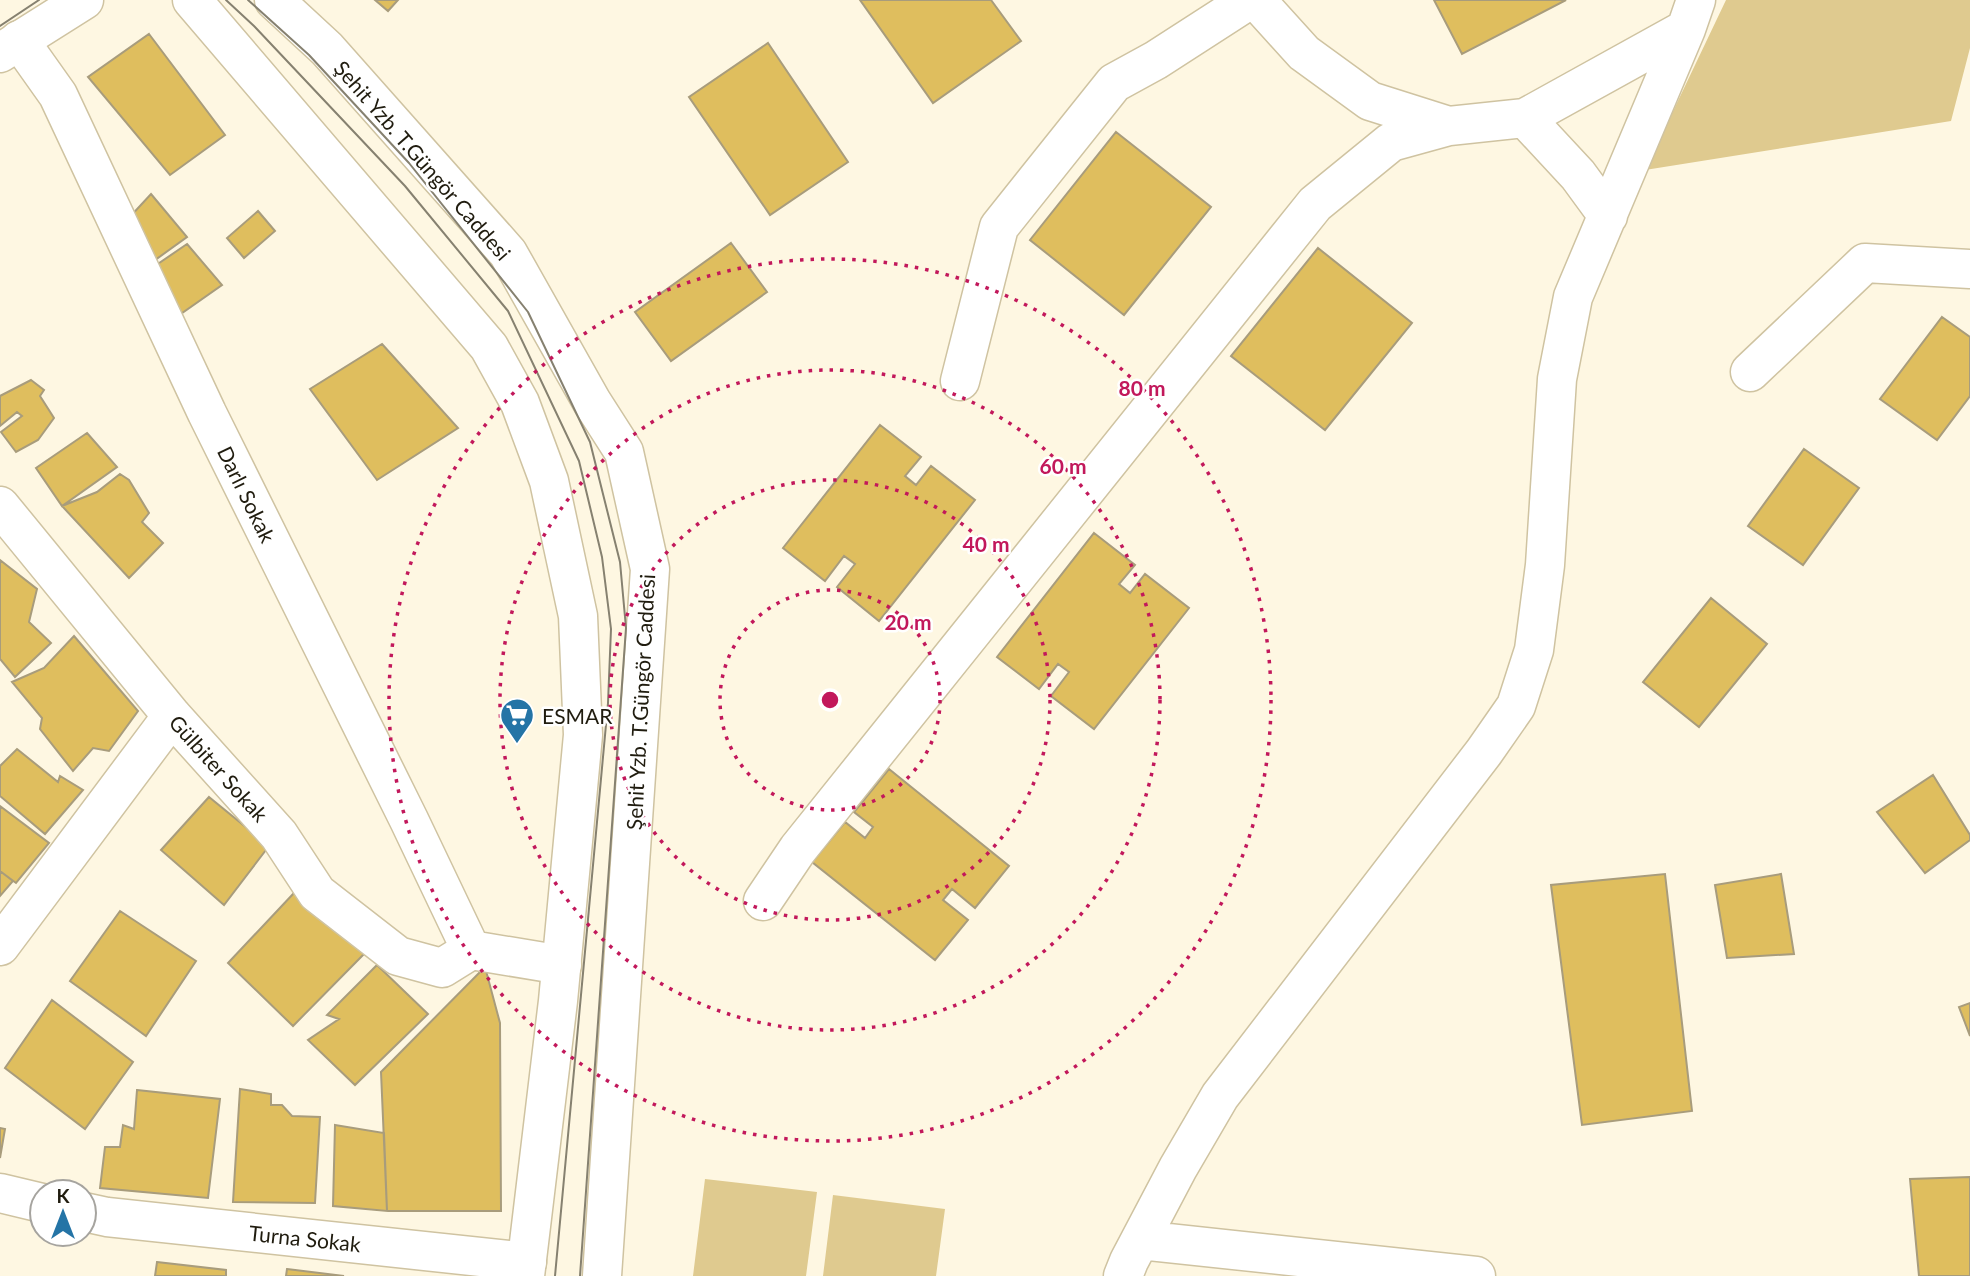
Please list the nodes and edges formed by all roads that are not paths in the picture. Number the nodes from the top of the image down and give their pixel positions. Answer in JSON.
{"nodes":[{"id":1,"x":84,"y":0,"type":"edge"},
{"id":2,"x":192,"y":0,"type":"edge"},
{"id":3,"x":274,"y":0,"type":"edge"},
{"id":4,"x":1249,"y":0,"type":"edge"},
{"id":5,"x":1256,"y":0,"type":"edge"},
{"id":6,"x":1691,"y":14,"type":"edge"},
{"id":7,"x":10,"y":46,"type":"edge"},
{"id":8,"x":1525,"y":118,"type":"junction"},
{"id":9,"x":1449,"y":126,"type":"junction"},
{"id":10,"x":1608,"y":216,"type":"junction"},
{"id":11,"x":1970,"y":269,"type":"edge"},
{"id":12,"x":1750,"y":372,"type":"dead end"},
{"id":13,"x":960,"y":381,"type":"dead end"},
{"id":14,"x":0,"y":506,"type":"edge"},
{"id":15,"x":172,"y":716,"type":"junction"},
{"id":16,"x":763,"y":901,"type":"dead end"},
{"id":17,"x":0,"y":946,"type":"edge"},
{"id":18,"x":471,"y":950,"type":"junction"},
{"id":19,"x":562,"y":965,"type":"junction"},
{"id":20,"x":0,"y":1194,"type":"edge"},
{"id":21,"x":28,"y":1200,"type":"edge"},
{"id":22,"x":98,"y":1215,"type":"edge"},
{"id":23,"x":1140,"y":1240,"type":"junction"},
{"id":24,"x":526,"y":1269,"type":"edge"},
{"id":25,"x":602,"y":1276,"type":"edge"},
{"id":26,"x":1123,"y":1276,"type":"edge"},
{"id":27,"x":1476,"y":1276,"type":"edge"}],
"edges":[{"from":1,"to":7,"type":"street"},
{"from":2,"to":19,"type":"street"},
{"from":3,"to":25,"type":"street","name":"Şehit Yzb. T.Güngör Caddesi"},
{"from":4,"to":13,"type":"street"},
{"from":5,"to":9,"type":"street"},
{"from":6,"to":8,"type":"street"},
{"from":6,"to":10,"type":"street"},
{"from":7,"to":18,"type":"street","name":"Darlı Sokak"},
{"from":8,"to":9,"type":"street"},
{"from":8,"to":10,"type":"street"},
{"from":9,"to":16,"type":"street"},
{"from":10,"to":23,"type":"street"},
{"from":11,"to":12,"type":"street"},
{"from":14,"to":15,"type":"street","name":"Gülbiter Sokak"},
{"from":15,"to":17,"type":"street"},
{"from":15,"to":18,"type":"street","name":"Gülbiter Sokak"},
{"from":18,"to":19,"type":"street"},
{"from":19,"to":24,"type":"street"},
{"from":20,"to":21,"type":"street"},
{"from":22,"to":24,"type":"street","name":"Turna Sokak"},
{"from":23,"to":26,"type":"street"},
{"from":23,"to":27,"type":"street"}]}
